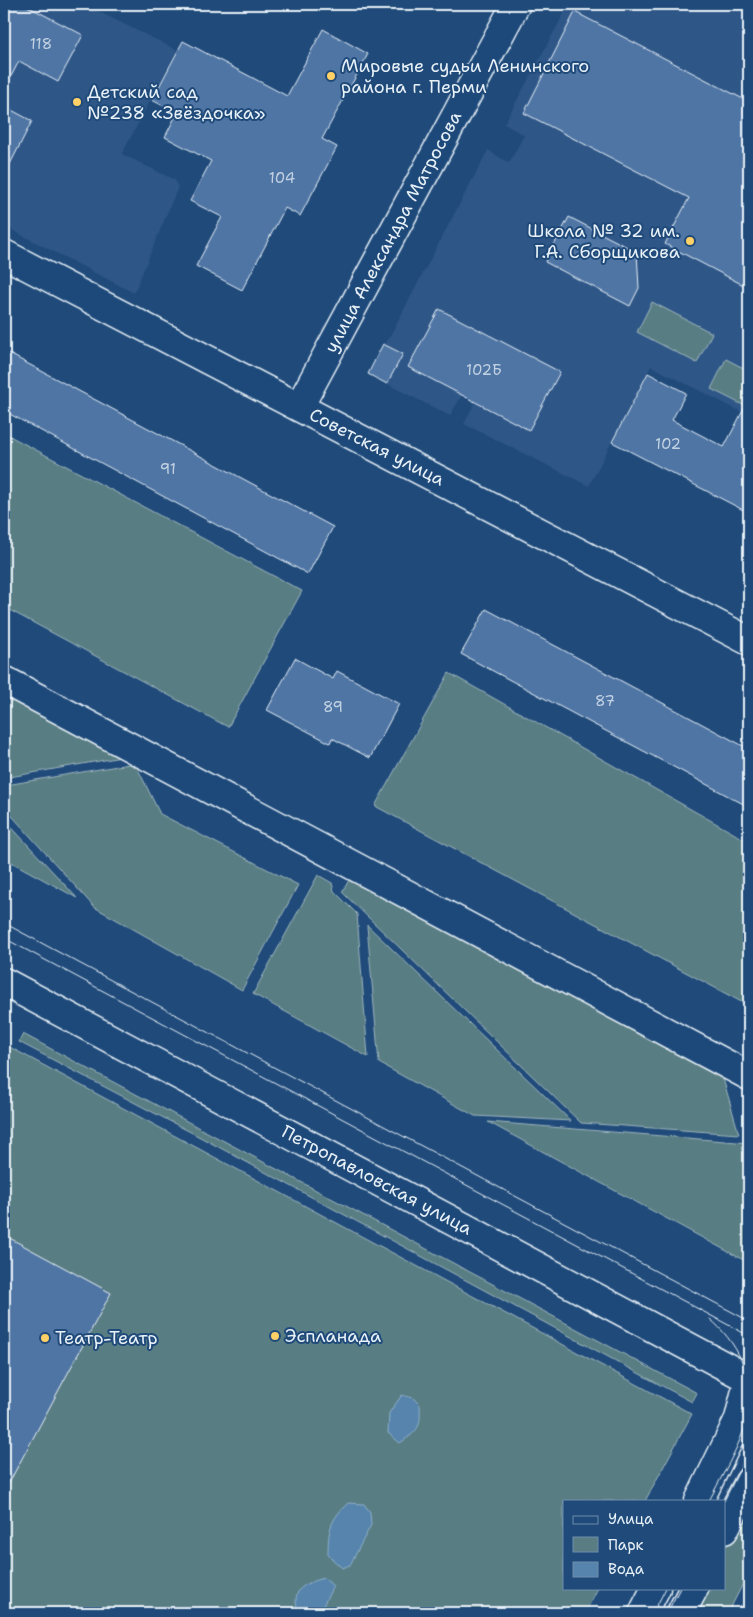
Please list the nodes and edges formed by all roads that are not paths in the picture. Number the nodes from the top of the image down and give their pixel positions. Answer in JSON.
{"nodes":[{"id":1,"x":516,"y":4,"type":"edge"},
{"id":2,"x":4,"y":254,"type":"edge"},
{"id":3,"x":299,"y":408,"type":"junction"},
{"id":4,"x":749,"y":641,"type":"edge"},
{"id":5,"x":4,"y":680,"type":"edge"},
{"id":6,"x":4,"y":982,"type":"edge"},
{"id":7,"x":749,"y":1076,"type":"edge"},
{"id":8,"x":749,"y":1378,"type":"edge"},
{"id":9,"x":749,"y":1482,"type":"edge"},
{"id":10,"x":699,"y":1500,"type":"edge"},
{"id":11,"x":726,"y":1526,"type":"edge"},
{"id":12,"x":655,"y":1590,"type":"edge"},
{"id":13,"x":693,"y":1590,"type":"edge"},
{"id":14,"x":643,"y":1613,"type":"edge"},
{"id":15,"x":681,"y":1613,"type":"edge"}],
"edges":[{"from":1,"to":3,"type":"street","name":"улица Александра Матросова"},
{"from":2,"to":3,"type":"street","name":"Советская улица"},
{"from":3,"to":4,"type":"street","name":"Советская улица"},
{"from":5,"to":7,"type":"street"},
{"from":6,"to":8,"type":"street","name":"Петропавловская улица"},
{"from":8,"to":10,"type":"street"},
{"from":9,"to":11,"type":"street"},
{"from":12,"to":14,"type":"street"},
{"from":13,"to":15,"type":"street"}]}
